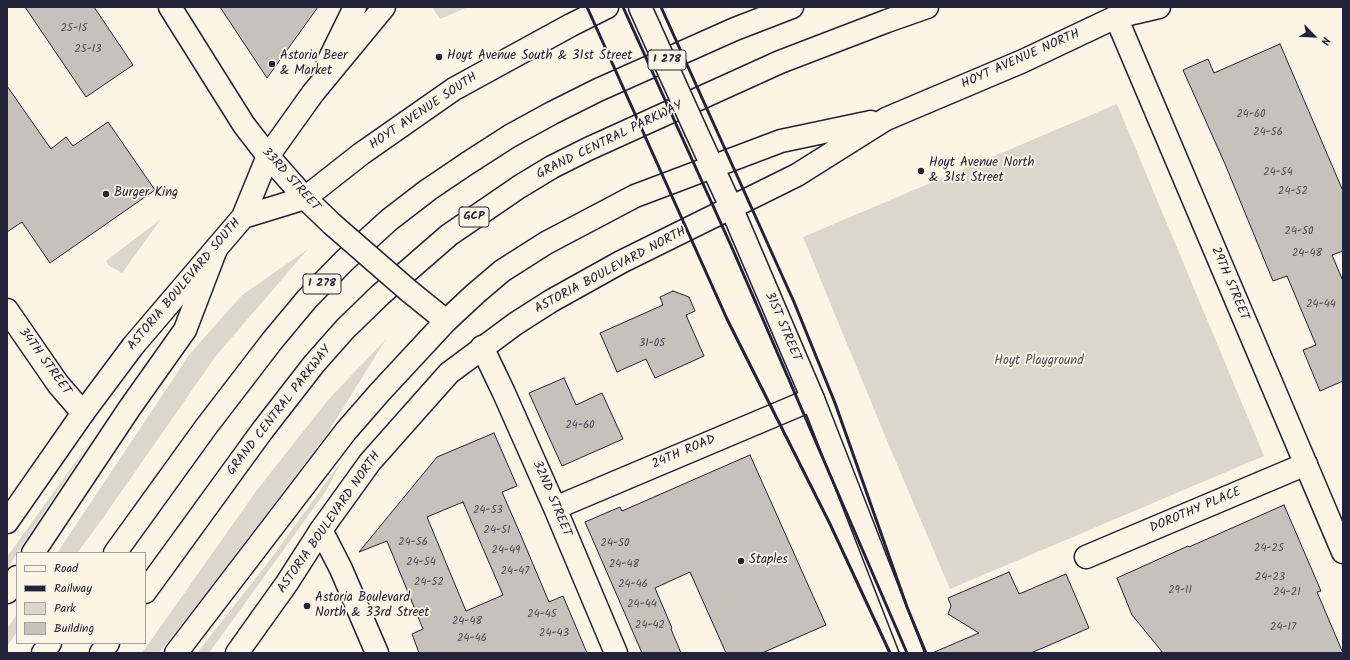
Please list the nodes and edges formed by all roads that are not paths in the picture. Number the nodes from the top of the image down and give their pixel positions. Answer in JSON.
{"nodes":[{"id":1,"x":170,"y":7,"type":"edge"},
{"id":2,"x":355,"y":7,"type":"edge"},
{"id":3,"x":384,"y":7,"type":"edge"},
{"id":4,"x":607,"y":7,"type":"edge"},
{"id":5,"x":640,"y":7,"type":"edge"},
{"id":6,"x":792,"y":7,"type":"edge"},
{"id":7,"x":928,"y":7,"type":"edge"},
{"id":8,"x":1159,"y":7,"type":"edge"},
{"id":9,"x":1122,"y":12,"type":"edge"},
{"id":10,"x":313,"y":93,"type":"junction"},
{"id":11,"x":886,"y":119,"type":"junction"},
{"id":12,"x":268,"y":156,"type":"junction"},
{"id":13,"x":712,"y":167,"type":"junction"},
{"id":14,"x":305,"y":198,"type":"junction"},
{"id":15,"x":731,"y":207,"type":"junction"},
{"id":16,"x":243,"y":217,"type":"junction"},
{"id":17,"x":216,"y":249,"type":"junction"},
{"id":18,"x":7,"y":310,"type":"edge"},
{"id":19,"x":446,"y":321,"type":"junction"},
{"id":20,"x":482,"y":347,"type":"junction"},
{"id":21,"x":813,"y":399,"type":"junction"},
{"id":22,"x":83,"y":413,"type":"junction"},
{"id":23,"x":1306,"y":464,"type":"junction"},
{"id":24,"x":555,"y":508,"type":"junction"},
{"id":25,"x":7,"y":522,"type":"edge"},
{"id":26,"x":321,"y":530,"type":"junction"},
{"id":27,"x":34,"y":552,"type":"edge"},
{"id":28,"x":116,"y":552,"type":"edge"},
{"id":29,"x":1343,"y":552,"type":"edge"},
{"id":30,"x":1086,"y":557,"type":"dead end"},
{"id":31,"x":16,"y":578,"type":"edge"},
{"id":32,"x":146,"y":591,"type":"edge"},
{"id":33,"x":7,"y":592,"type":"edge"},
{"id":34,"x":49,"y":644,"type":"edge"},
{"id":35,"x":107,"y":644,"type":"edge"},
{"id":36,"x":43,"y":653,"type":"edge"},
{"id":37,"x":100,"y":653,"type":"edge"},
{"id":38,"x":176,"y":653,"type":"edge"},
{"id":39,"x":237,"y":653,"type":"edge"},
{"id":40,"x":377,"y":653,"type":"edge"},
{"id":41,"x":616,"y":653,"type":"edge"},
{"id":42,"x":912,"y":653,"type":"edge"}],
"edges":[{"from":1,"to":12,"type":"main road","name":"33RD STREET"},
{"from":2,"to":10,"type":"main road"},
{"from":3,"to":10,"type":"main road","name":"ASTORIA BOULEVARD SOUTH"},
{"from":4,"to":14,"type":"main road","name":"HOYT AVENUE SOUTH"},
{"from":5,"to":13,"type":"main road","name":"31ST STREET","bridge":true},
{"from":6,"to":28,"type":"main road","number":"I 278"},
{"from":7,"to":32,"type":"main road","name":"GRAND CENTRAL PARKWAY","number":"GCP"},
{"from":8,"to":9,"type":"main road","name":"HOYT AVENUE NORTH"},
{"from":9,"to":11,"type":"main road","name":"HOYT AVENUE NORTH"},
{"from":9,"to":23,"type":"main road","name":"29TH STREET"},
{"from":10,"to":12,"type":"main road","name":"ASTORIA BOULEVARD SOUTH"},
{"from":11,"to":13,"type":"main road","name":"HOYT AVENUE NORTH"},
{"from":11,"to":15,"type":"main road","name":"HOYT AVENUE NORTH"},
{"from":12,"to":14,"type":"main road","name":"33RD STREET"},
{"from":12,"to":16,"type":"main road","name":"ASTORIA BOULEVARD SOUTH"},
{"from":13,"to":15,"type":"main road","name":"31ST STREET"},
{"from":13,"to":19,"type":"main road"},
{"from":14,"to":16,"type":"main road","name":"HOYT AVENUE SOUTH"},
{"from":14,"to":19,"type":"main road","name":"33RD STREET","bridge":true},
{"from":15,"to":20,"type":"main road","name":"ASTORIA BOULEVARD NORTH"},
{"from":15,"to":21,"type":"main road","name":"31ST STREET"},
{"from":16,"to":17,"type":"main road","name":"ASTORIA BOULEVARD SOUTH"},
{"from":17,"to":22,"type":"main road","name":"ASTORIA BOULEVARD SOUTH"},
{"from":17,"to":27,"type":"main road"},
{"from":18,"to":22,"type":"main road","name":"34TH STREET"},
{"from":19,"to":38,"type":"main road"},
{"from":20,"to":24,"type":"main road","name":"32ND STREET"},
{"from":20,"to":26,"type":"main road","name":"ASTORIA BOULEVARD NORTH"},
{"from":21,"to":24,"type":"main road","name":"24TH ROAD"},
{"from":21,"to":42,"type":"main road","name":"31ST STREET"},
{"from":22,"to":25,"type":"main road","name":"ASTORIA BOULEVARD SOUTH"},
{"from":23,"to":29,"type":"main road","name":"29TH STREET"},
{"from":23,"to":30,"type":"main road","name":"DOROTHY PLACE"},
{"from":24,"to":41,"type":"main road","name":"32ND STREET"},
{"from":26,"to":39,"type":"main road","name":"ASTORIA BOULEVARD NORTH"},
{"from":26,"to":40,"type":"main road"},
{"from":31,"to":33,"type":"main road"},
{"from":34,"to":36,"type":"main road"},
{"from":35,"to":37,"type":"main road"}]}
